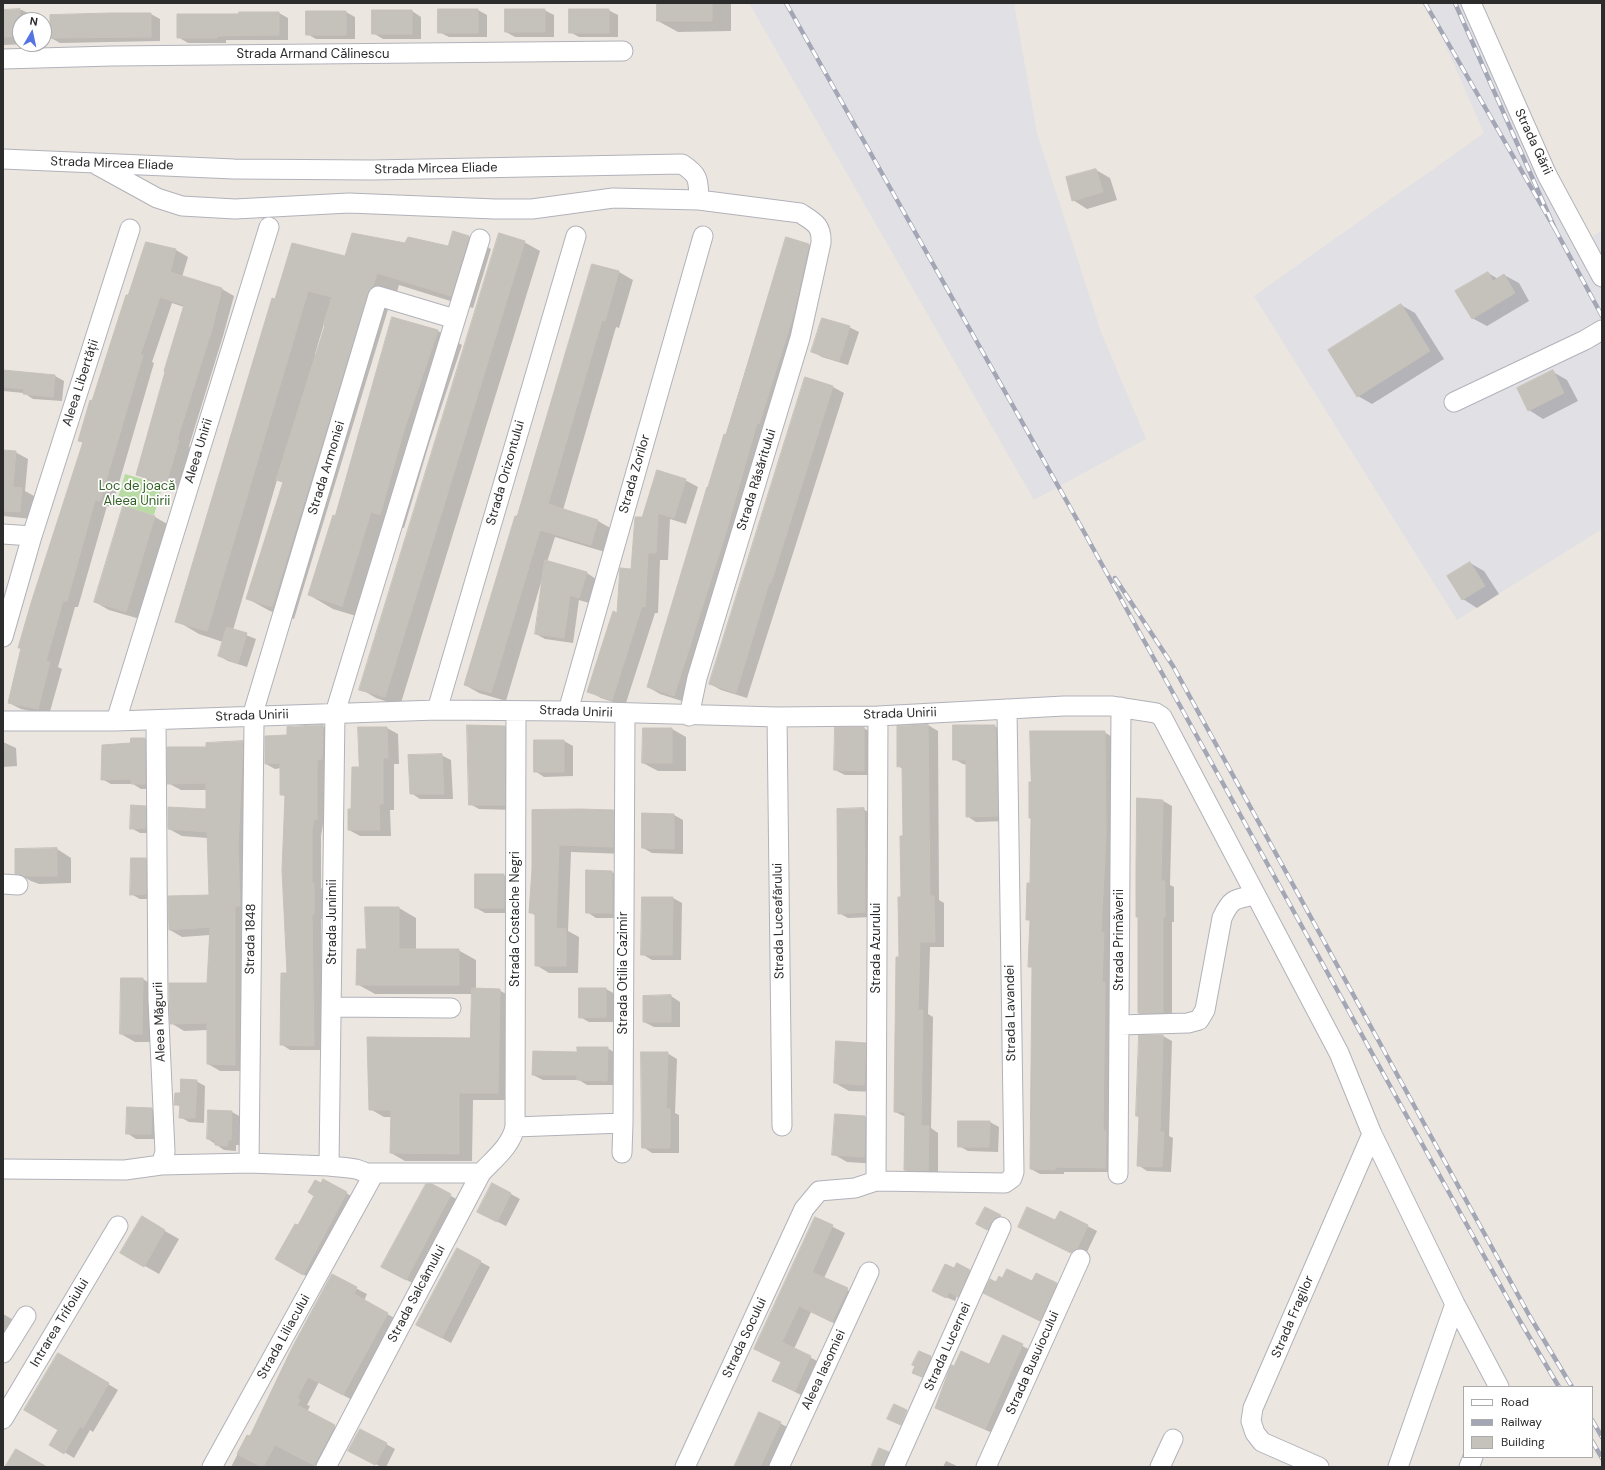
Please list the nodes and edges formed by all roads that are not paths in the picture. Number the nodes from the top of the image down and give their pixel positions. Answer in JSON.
{"nodes":[{"id":1,"x":1471,"y":3,"type":"edge"},
{"id":2,"x":623,"y":51,"type":"dead end"},
{"id":3,"x":3,"y":59,"type":"edge"},
{"id":4,"x":3,"y":159,"type":"edge"},
{"id":5,"x":93,"y":163,"type":"junction"},
{"id":6,"x":699,"y":200,"type":"junction"},
{"id":7,"x":269,"y":227,"type":"dead end"},
{"id":8,"x":130,"y":229,"type":"dead end"},
{"id":9,"x":576,"y":236,"type":"dead end"},
{"id":10,"x":703,"y":236,"type":"dead end"},
{"id":11,"x":480,"y":239,"type":"dead end"},
{"id":12,"x":1602,"y":277,"type":"edge"},
{"id":13,"x":455,"y":319,"type":"junction"},
{"id":14,"x":1602,"y":330,"type":"edge"},
{"id":15,"x":1454,"y":402,"type":"dead end"},
{"id":16,"x":3,"y":534,"type":"edge"},
{"id":17,"x":32,"y":536,"type":"junction"},
{"id":18,"x":3,"y":637,"type":"edge"},
{"id":19,"x":1121,"y":707,"type":"junction"},
{"id":20,"x":1007,"y":709,"type":"junction"},
{"id":21,"x":437,"y":710,"type":"junction"},
{"id":22,"x":516,"y":711,"type":"junction"},
{"id":23,"x":568,"y":711,"type":"junction"},
{"id":24,"x":334,"y":713,"type":"junction"},
{"id":25,"x":624,"y":714,"type":"junction"},
{"id":26,"x":256,"y":716,"type":"junction"},
{"id":27,"x":689,"y":716,"type":"junction"},
{"id":28,"x":878,"y":716,"type":"junction"},
{"id":29,"x":777,"y":717,"type":"junction"},
{"id":30,"x":156,"y":720,"type":"junction"},
{"id":31,"x":3,"y":721,"type":"edge"},
{"id":32,"x":116,"y":721,"type":"junction"},
{"id":33,"x":1256,"y":896,"type":"junction"},
{"id":34,"x":332,"y":1007,"type":"junction"},
{"id":35,"x":451,"y":1008,"type":"dead end"},
{"id":36,"x":1120,"y":1025,"type":"junction"},
{"id":37,"x":623,"y":1123,"type":"junction"},
{"id":38,"x":782,"y":1126,"type":"dead end"},
{"id":39,"x":515,"y":1127,"type":"junction"},
{"id":40,"x":1372,"y":1134,"type":"junction"},
{"id":41,"x":622,"y":1153,"type":"dead end"},
{"id":42,"x":249,"y":1163,"type":"junction"},
{"id":43,"x":161,"y":1165,"type":"junction"},
{"id":44,"x":329,"y":1166,"type":"junction"},
{"id":45,"x":3,"y":1169,"type":"edge"},
{"id":46,"x":368,"y":1173,"type":"junction"},
{"id":47,"x":481,"y":1173,"type":"junction"},
{"id":48,"x":1118,"y":1174,"type":"dead end"},
{"id":49,"x":876,"y":1181,"type":"junction"},
{"id":50,"x":118,"y":1226,"type":"dead end"},
{"id":51,"x":1001,"y":1227,"type":"dead end"},
{"id":52,"x":1080,"y":1259,"type":"dead end"},
{"id":53,"x":869,"y":1272,"type":"dead end"},
{"id":54,"x":1455,"y":1304,"type":"junction"},
{"id":55,"x":26,"y":1316,"type":"dead end"},
{"id":56,"x":3,"y":1353,"type":"edge"},
{"id":57,"x":1497,"y":1386,"type":"edge"},
{"id":58,"x":3,"y":1420,"type":"edge"},
{"id":59,"x":1173,"y":1438,"type":"dead end"},
{"id":60,"x":1292,"y":1462,"type":"edge"},
{"id":61,"x":212,"y":1467,"type":"edge"},
{"id":62,"x":326,"y":1467,"type":"edge"},
{"id":63,"x":685,"y":1467,"type":"edge"},
{"id":64,"x":779,"y":1467,"type":"edge"},
{"id":65,"x":894,"y":1467,"type":"edge"},
{"id":66,"x":986,"y":1467,"type":"edge"},
{"id":67,"x":1160,"y":1467,"type":"edge"},
{"id":68,"x":1319,"y":1467,"type":"edge"},
{"id":69,"x":1398,"y":1467,"type":"edge"}],
"edges":[{"from":1,"to":12,"type":"street","name":"Strada Gării"},
{"from":2,"to":3,"type":"street","name":"Strada Armand Călinescu"},
{"from":4,"to":5,"type":"street","name":"Strada Mircea Eliade"},
{"from":5,"to":6,"type":"street"},
{"from":5,"to":6,"type":"street","name":"Strada Mircea Eliade"},
{"from":6,"to":27,"type":"street","name":"Strada Răsăritului"},
{"from":7,"to":32,"type":"street","name":"Aleea Unirii"},
{"from":8,"to":17,"type":"street","name":"Aleea Libertății"},
{"from":9,"to":21,"type":"street","name":"Strada Orizontului"},
{"from":10,"to":23,"type":"street","name":"Strada Zorilor"},
{"from":11,"to":13,"type":"street"},
{"from":13,"to":24,"type":"street"},
{"from":13,"to":26,"type":"street","name":"Strada Armoniei"},
{"from":14,"to":15,"type":"street"},
{"from":16,"to":17,"type":"street"},
{"from":17,"to":18,"type":"street","name":"Aleea Libertății"},
{"from":19,"to":20,"type":"street","name":"Strada Unirii"},
{"from":19,"to":33,"type":"street","name":"Strada Unirii"},
{"from":19,"to":36,"type":"street","name":"Strada Primăverii"},
{"from":20,"to":28,"type":"street","name":"Strada Unirii"},
{"from":20,"to":49,"type":"street","name":"Strada Lavandei"},
{"from":21,"to":22,"type":"street","name":"Strada Unirii"},
{"from":21,"to":24,"type":"street","name":"Strada Unirii"},
{"from":22,"to":23,"type":"street","name":"Strada Unirii"},
{"from":22,"to":39,"type":"street","name":"Strada Costache Negri"},
{"from":23,"to":25,"type":"street","name":"Strada Unirii"},
{"from":24,"to":26,"type":"street","name":"Strada Unirii"},
{"from":24,"to":34,"type":"street","name":"Strada Junimii"},
{"from":25,"to":27,"type":"street","name":"Strada Unirii"},
{"from":25,"to":37,"type":"street","name":"Strada Otilia Cazimir"},
{"from":26,"to":30,"type":"street","name":"Strada Unirii"},
{"from":26,"to":42,"type":"street","name":"Strada 1848"},
{"from":27,"to":29,"type":"street","name":"Strada Unirii"},
{"from":28,"to":29,"type":"street","name":"Strada Unirii"},
{"from":28,"to":49,"type":"street","name":"Strada Azurului"},
{"from":29,"to":38,"type":"street","name":"Strada Luceafǎrului"},
{"from":30,"to":32,"type":"street","name":"Strada Unirii"},
{"from":30,"to":43,"type":"street","name":"Aleea Măgurii"},
{"from":31,"to":32,"type":"street","name":"Strada Unirii"},
{"from":33,"to":36,"type":"street"},
{"from":33,"to":40,"type":"street"},
{"from":34,"to":35,"type":"street"},
{"from":34,"to":44,"type":"street","name":"Strada Junimii"},
{"from":36,"to":48,"type":"street","name":"Strada Primăverii"},
{"from":37,"to":39,"type":"street"},
{"from":37,"to":41,"type":"street","name":"Strada Otilia Cazimir"},
{"from":39,"to":47,"type":"street","name":"Strada Salcâmului"},
{"from":40,"to":54,"type":"street"},
{"from":40,"to":60,"type":"street","name":"Strada Fragilor"},
{"from":42,"to":43,"type":"street"},
{"from":42,"to":44,"type":"street"},
{"from":43,"to":45,"type":"street"},
{"from":44,"to":46,"type":"street"},
{"from":46,"to":47,"type":"street"},
{"from":46,"to":61,"type":"street","name":"Strada Liliacului"},
{"from":47,"to":62,"type":"street","name":"Strada Salcâmului"},
{"from":49,"to":63,"type":"street","name":"Strada Socului"},
{"from":50,"to":58,"type":"street","name":"Intrarea Trifoiului"},
{"from":51,"to":65,"type":"street","name":"Strada Lucernei"},
{"from":52,"to":66,"type":"street","name":"Strada Busuiocului"},
{"from":53,"to":64,"type":"street","name":"Aleea Iasomiei"},
{"from":54,"to":57,"type":"street"},
{"from":54,"to":69,"type":"street"},
{"from":55,"to":56,"type":"street"},
{"from":59,"to":67,"type":"street"},
{"from":60,"to":68,"type":"street","name":"Strada Fragilor"}]}
